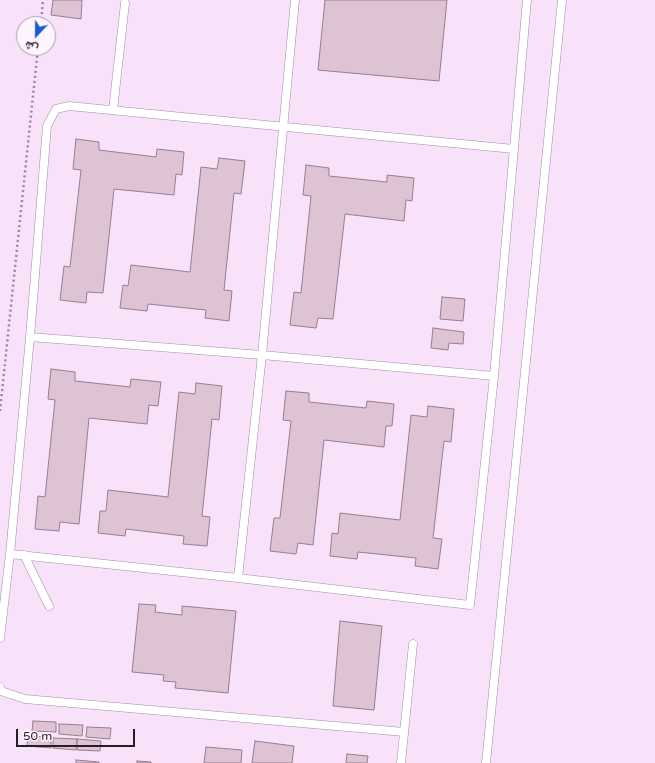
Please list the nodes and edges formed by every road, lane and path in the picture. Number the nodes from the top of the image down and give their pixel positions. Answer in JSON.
{"nodes":[{"id":1,"x":43,"y":0,"type":"edge"},
{"id":2,"x":295,"y":0,"type":"edge"},
{"id":3,"x":527,"y":0,"type":"edge"},
{"id":4,"x":562,"y":0,"type":"edge"},
{"id":5,"x":125,"y":3,"type":"dead end"},
{"id":6,"x":42,"y":16,"type":"edge"},
{"id":7,"x":37,"y":56,"type":"edge"},
{"id":8,"x":113,"y":110,"type":"junction"},
{"id":9,"x":283,"y":127,"type":"junction"},
{"id":10,"x":514,"y":149,"type":"junction"},
{"id":11,"x":30,"y":337,"type":"junction"},
{"id":12,"x":262,"y":355,"type":"junction"},
{"id":13,"x":494,"y":376,"type":"junction"},
{"id":14,"x":0,"y":411,"type":"edge"},
{"id":15,"x":10,"y":554,"type":"junction"},
{"id":16,"x":24,"y":555,"type":"junction"},
{"id":17,"x":238,"y":578,"type":"junction"},
{"id":18,"x":49,"y":606,"type":"dead end"},
{"id":19,"x":0,"y":638,"type":"edge"},
{"id":20,"x":413,"y":644,"type":"dead end"},
{"id":21,"x":0,"y":687,"type":"edge"},
{"id":22,"x":404,"y":732,"type":"junction"},
{"id":23,"x":401,"y":763,"type":"edge"},
{"id":24,"x":486,"y":763,"type":"edge"}],
"edges":[{"from":1,"to":6,"type":"path"},
{"from":2,"to":9,"type":"lane"},
{"from":3,"to":10,"type":"lane"},
{"from":4,"to":24,"type":"lane"},
{"from":5,"to":8,"type":"lane"},
{"from":7,"to":14,"type":"path"},
{"from":8,"to":9,"type":"lane"},
{"from":8,"to":11,"type":"lane"},
{"from":9,"to":10,"type":"lane"},
{"from":9,"to":12,"type":"lane"},
{"from":10,"to":13,"type":"lane"},
{"from":11,"to":12,"type":"lane"},
{"from":11,"to":15,"type":"lane"},
{"from":12,"to":13,"type":"lane"},
{"from":12,"to":17,"type":"lane"},
{"from":13,"to":17,"type":"lane"},
{"from":15,"to":16,"type":"lane"},
{"from":15,"to":19,"type":"lane"},
{"from":16,"to":17,"type":"lane"},
{"from":16,"to":18,"type":"lane"},
{"from":20,"to":22,"type":"lane"},
{"from":21,"to":22,"type":"lane"},
{"from":22,"to":23,"type":"lane"}]}
